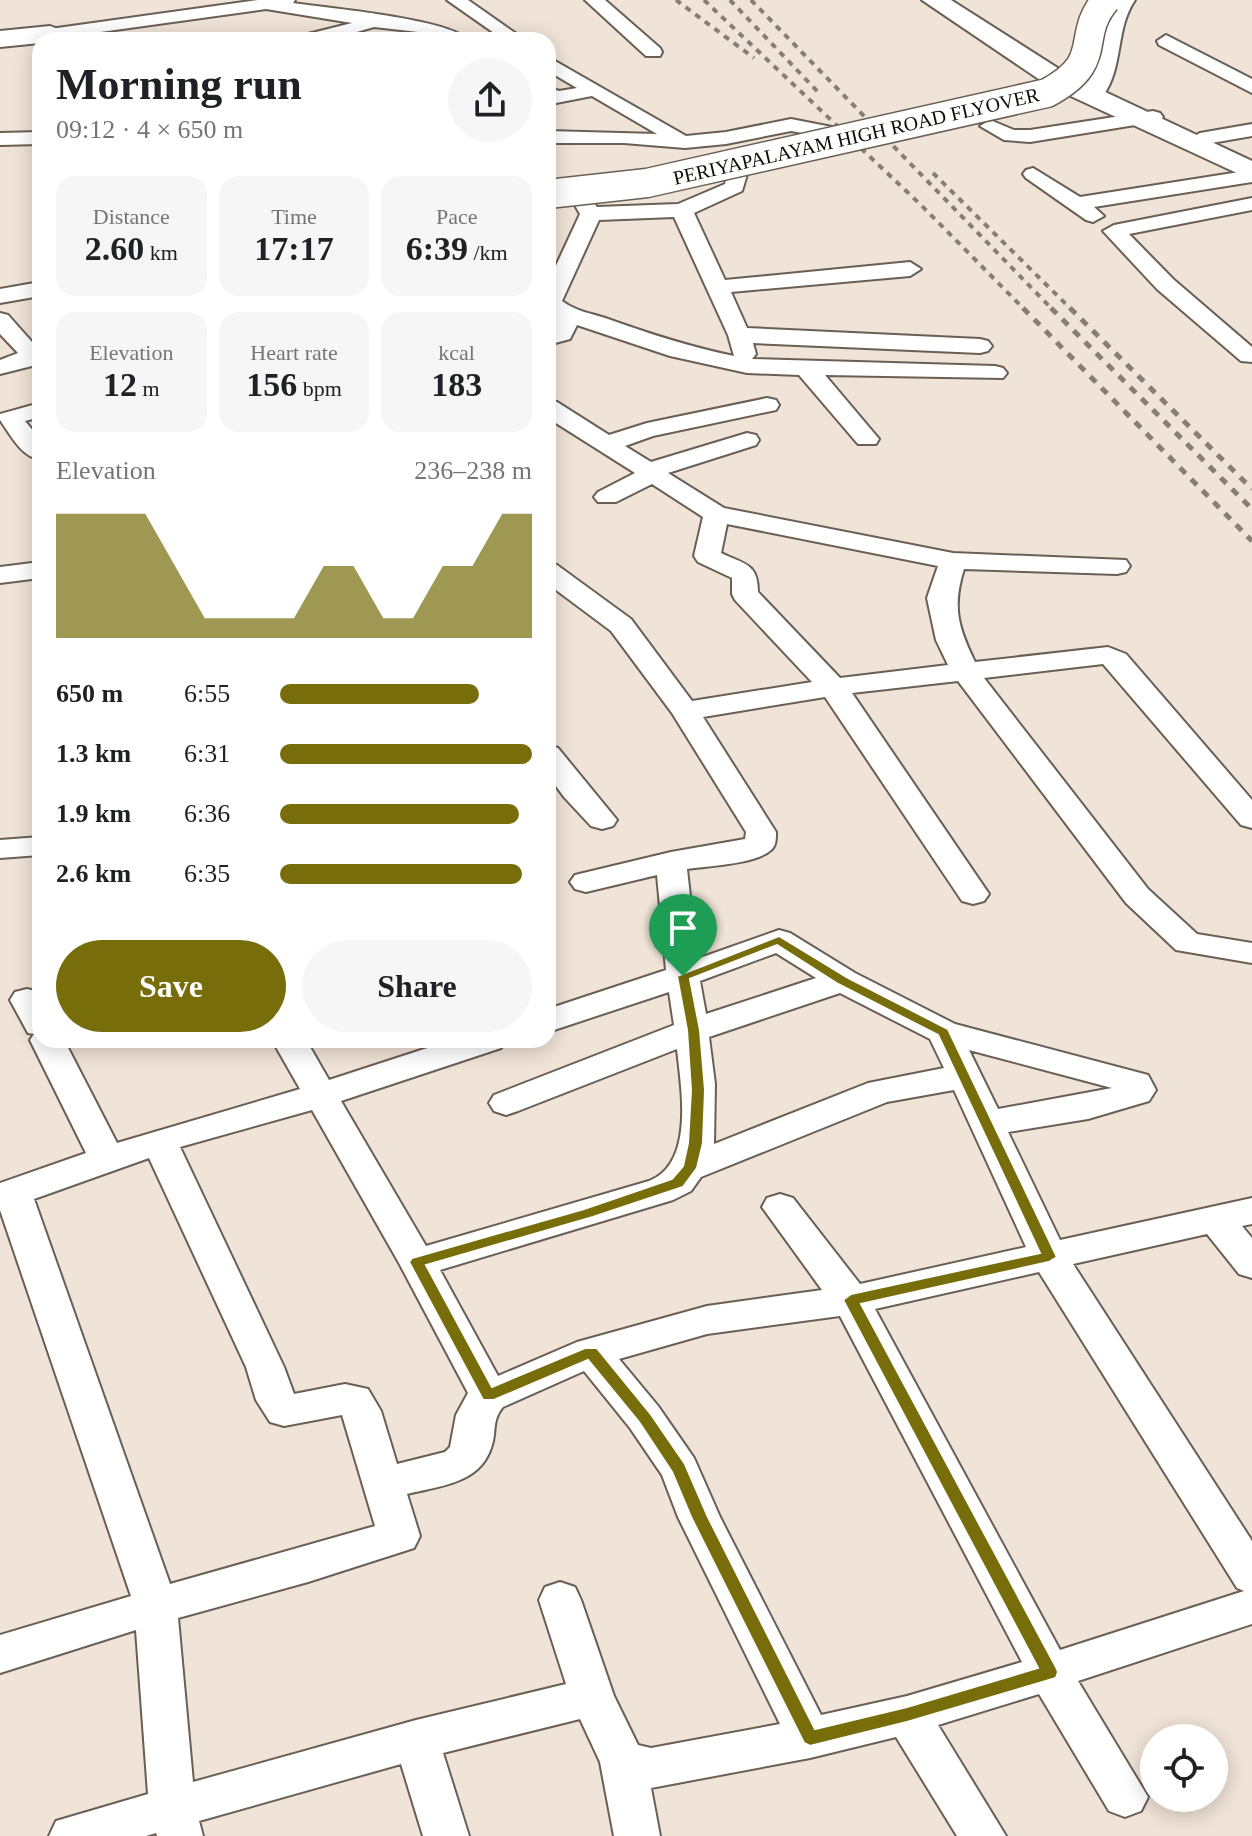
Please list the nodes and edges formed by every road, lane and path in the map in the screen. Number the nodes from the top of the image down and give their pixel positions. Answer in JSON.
{"nodes":[{"id":1,"x":286,"y":0,"type":"edge"},
{"id":2,"x":594,"y":0,"type":"edge"},
{"id":3,"x":934,"y":0,"type":"edge"},
{"id":4,"x":951,"y":0,"type":"edge"},
{"id":5,"x":1088,"y":0,"type":"edge"},
{"id":6,"x":1106,"y":0,"type":"edge"},
{"id":7,"x":1123,"y":0,"type":"edge"},
{"id":8,"x":446,"y":3,"type":"edge"},
{"id":9,"x":267,"y":4,"type":"junction"},
{"id":10,"x":376,"y":22,"type":"junction"},
{"id":11,"x":398,"y":24,"type":"junction"},
{"id":12,"x":90,"y":32,"type":"edge"},
{"id":13,"x":338,"y":32,"type":"edge"},
{"id":14,"x":445,"y":32,"type":"edge"},
{"id":15,"x":501,"y":32,"type":"edge"},
{"id":16,"x":32,"y":38,"type":"edge"},
{"id":17,"x":0,"y":39,"type":"edge"},
{"id":18,"x":1166,"y":41,"type":"dead end"},
{"id":19,"x":653,"y":52,"type":"dead end"},
{"id":20,"x":556,"y":68,"type":"edge"},
{"id":21,"x":1064,"y":74,"type":"junction"},
{"id":22,"x":1252,"y":87,"type":"edge"},
{"id":23,"x":596,"y":90,"type":"junction"},
{"id":24,"x":1094,"y":90,"type":"junction"},
{"id":25,"x":556,"y":97,"type":"edge"},
{"id":26,"x":1148,"y":118,"type":"junction"},
{"id":27,"x":990,"y":126,"type":"dead end"},
{"id":28,"x":1252,"y":130,"type":"edge"},
{"id":29,"x":825,"y":131,"type":"dead end"},
{"id":30,"x":556,"y":137,"type":"edge"},
{"id":31,"x":32,"y":138,"type":"edge"},
{"id":32,"x":0,"y":139,"type":"edge"},
{"id":33,"x":1200,"y":139,"type":"junction"},
{"id":34,"x":685,"y":142,"type":"junction"},
{"id":35,"x":1252,"y":163,"type":"edge"},
{"id":36,"x":738,"y":171,"type":"dead end"},
{"id":37,"x":1033,"y":174,"type":"dead end"},
{"id":38,"x":1252,"y":174,"type":"edge"},
{"id":39,"x":556,"y":193,"type":"edge"},
{"id":40,"x":1076,"y":204,"type":"junction"},
{"id":41,"x":1252,"y":204,"type":"edge"},
{"id":42,"x":682,"y":210,"type":"junction"},
{"id":43,"x":1114,"y":231,"type":"junction"},
{"id":44,"x":910,"y":269,"type":"dead end"},
{"id":45,"x":556,"y":287,"type":"edge"},
{"id":46,"x":717,"y":287,"type":"junction"},
{"id":47,"x":32,"y":290,"type":"edge"},
{"id":48,"x":0,"y":296,"type":"edge"},
{"id":49,"x":556,"y":307,"type":"edge"},
{"id":50,"x":568,"y":316,"type":"junction"},
{"id":51,"x":0,"y":320,"type":"edge"},
{"id":52,"x":739,"y":335,"type":"junction"},
{"id":53,"x":556,"y":336,"type":"edge"},
{"id":54,"x":980,"y":346,"type":"dead end"},
{"id":55,"x":1249,"y":356,"type":"dead end"},
{"id":56,"x":747,"y":366,"type":"junction"},
{"id":57,"x":0,"y":367,"type":"edge"},
{"id":58,"x":806,"y":368,"type":"junction"},
{"id":59,"x":995,"y":373,"type":"dead end"},
{"id":60,"x":767,"y":405,"type":"dead end"},
{"id":61,"x":32,"y":411,"type":"edge"},
{"id":62,"x":556,"y":412,"type":"edge"},
{"id":63,"x":3,"y":414,"type":"edge"},
{"id":64,"x":867,"y":439,"type":"dead end"},
{"id":65,"x":747,"y":440,"type":"dead end"},
{"id":66,"x":606,"y":444,"type":"junction"},
{"id":67,"x":32,"y":446,"type":"edge"},
{"id":68,"x":651,"y":472,"type":"junction"},
{"id":69,"x":607,"y":497,"type":"dead end"},
{"id":70,"x":716,"y":514,"type":"junction"},
{"id":71,"x":953,"y":561,"type":"junction"},
{"id":72,"x":1117,"y":566,"type":"dead end"},
{"id":73,"x":32,"y":571,"type":"edge"},
{"id":74,"x":0,"y":575,"type":"edge"},
{"id":75,"x":556,"y":577,"type":"edge"},
{"id":76,"x":965,"y":672,"type":"junction"},
{"id":77,"x":833,"y":687,"type":"junction"},
{"id":78,"x":685,"y":711,"type":"junction"},
{"id":79,"x":556,"y":765,"type":"edge"},
{"id":80,"x":1252,"y":819,"type":"edge"},
{"id":81,"x":602,"y":820,"type":"dead end"},
{"id":82,"x":32,"y":847,"type":"edge"},
{"id":83,"x":0,"y":849,"type":"edge"},
{"id":84,"x":671,"y":862,"type":"junction"},
{"id":85,"x":586,"y":882,"type":"dead end"},
{"id":86,"x":973,"y":894,"type":"dead end"},
{"id":87,"x":1249,"y":958,"type":"edge"},
{"id":88,"x":683,"y":976,"type":"junction"},
{"id":89,"x":843,"y":981,"type":"junction"},
{"id":90,"x":556,"y":1018,"type":"edge"},
{"id":91,"x":693,"y":1030,"type":"junction"},
{"id":92,"x":944,"y":1032,"type":"junction"},
{"id":93,"x":51,"y":1048,"type":"edge"},
{"id":94,"x":294,"y":1048,"type":"edge"},
{"id":95,"x":465,"y":1048,"type":"edge"},
{"id":96,"x":965,"y":1076,"type":"junction"},
{"id":97,"x":321,"y":1095,"type":"junction"},
{"id":98,"x":506,"y":1103,"type":"dead end"},
{"id":99,"x":987,"y":1123,"type":"junction"},
{"id":100,"x":159,"y":1141,"type":"junction"},
{"id":101,"x":107,"y":1159,"type":"junction"},
{"id":102,"x":690,"y":1168,"type":"junction"},
{"id":103,"x":6,"y":1195,"type":"edge"},
{"id":104,"x":780,"y":1207,"type":"dead end"},
{"id":105,"x":1234,"y":1215,"type":"edge"},
{"id":106,"x":1049,"y":1257,"type":"junction"},
{"id":107,"x":417,"y":1262,"type":"junction"},
{"id":108,"x":1252,"y":1264,"type":"edge"},
{"id":109,"x":851,"y":1300,"type":"junction"},
{"id":110,"x":591,"y":1352,"type":"junction"},
{"id":111,"x":489,"y":1396,"type":"junction"},
{"id":112,"x":382,"y":1484,"type":"junction"},
{"id":113,"x":1252,"y":1576,"type":"edge"},
{"id":114,"x":560,"y":1600,"type":"dead end"},
{"id":115,"x":156,"y":1606,"type":"junction"},
{"id":116,"x":1252,"y":1606,"type":"edge"},
{"id":117,"x":0,"y":1654,"type":"edge"},
{"id":118,"x":1049,"y":1672,"type":"junction"},
{"id":119,"x":592,"y":1697,"type":"junction"},
{"id":120,"x":907,"y":1715,"type":"junction"},
{"id":121,"x":810,"y":1738,"type":"junction"},
{"id":122,"x":416,"y":1740,"type":"junction"},
{"id":123,"x":623,"y":1762,"type":"junction"},
{"id":124,"x":1125,"y":1797,"type":"dead end"},
{"id":125,"x":176,"y":1821,"type":"edge"},
{"id":126,"x":72,"y":1836,"type":"edge"},
{"id":127,"x":446,"y":1836,"type":"edge"},
{"id":128,"x":637,"y":1836,"type":"edge"},
{"id":129,"x":983,"y":1836,"type":"edge"}],
"edges":[{"from":1,"to":9,"type":"street"},
{"from":2,"to":19,"type":"street"},
{"from":3,"to":26,"type":"main road"},
{"from":4,"to":21,"type":"main road"},
{"from":5,"to":21,"type":"main road"},
{"from":6,"to":39,"type":"main road","name":"PERIYAPALAYAM HIGH ROAD FLYOVER","bridge":true},
{"from":7,"to":24,"type":"main road"},
{"from":8,"to":11,"type":"street"},
{"from":8,"to":15,"type":"street"},
{"from":9,"to":10,"type":"street"},
{"from":9,"to":12,"type":"street"},
{"from":10,"to":11,"type":"street"},
{"from":10,"to":13,"type":"street"},
{"from":11,"to":14,"type":"street"},
{"from":16,"to":17,"type":"main road"},
{"from":18,"to":22,"type":"street"},
{"from":20,"to":23,"type":"street"},
{"from":21,"to":24,"type":"main road"},
{"from":23,"to":25,"type":"street"},
{"from":23,"to":34,"type":"street"},
{"from":24,"to":26,"type":"main road"},
{"from":26,"to":27,"type":"street"},
{"from":26,"to":33,"type":"main road"},
{"from":26,"to":38,"type":"main road"},
{"from":28,"to":33,"type":"street"},
{"from":29,"to":34,"type":"street"},
{"from":30,"to":34,"type":"street"},
{"from":31,"to":32,"type":"street"},
{"from":33,"to":35,"type":"main road"},
{"from":36,"to":42,"type":"street"},
{"from":37,"to":40,"type":"street"},
{"from":38,"to":40,"type":"street"},
{"from":40,"to":43,"type":"street"},
{"from":41,"to":43,"type":"street"},
{"from":42,"to":45,"type":"street"},
{"from":42,"to":46,"type":"street"},
{"from":43,"to":55,"type":"street"},
{"from":44,"to":46,"type":"street"},
{"from":46,"to":52,"type":"street"},
{"from":47,"to":48,"type":"street"},
{"from":49,"to":50,"type":"street"},
{"from":50,"to":53,"type":"street"},
{"from":50,"to":56,"type":"street"},
{"from":51,"to":57,"type":"street"},
{"from":52,"to":54,"type":"street"},
{"from":52,"to":56,"type":"street"},
{"from":56,"to":58,"type":"street"},
{"from":58,"to":59,"type":"street"},
{"from":58,"to":64,"type":"street"},
{"from":60,"to":66,"type":"street"},
{"from":61,"to":63,"type":"street"},
{"from":62,"to":66,"type":"street"},
{"from":63,"to":67,"type":"street"},
{"from":65,"to":68,"type":"street"},
{"from":66,"to":68,"type":"street"},
{"from":68,"to":69,"type":"street"},
{"from":68,"to":70,"type":"street"},
{"from":70,"to":71,"type":"street"},
{"from":70,"to":77,"type":"street"},
{"from":71,"to":72,"type":"street"},
{"from":71,"to":76,"type":"street"},
{"from":73,"to":74,"type":"street"},
{"from":75,"to":78,"type":"street"},
{"from":76,"to":77,"type":"street"},
{"from":76,"to":80,"type":"street"},
{"from":76,"to":87,"type":"street"},
{"from":77,"to":78,"type":"street"},
{"from":77,"to":86,"type":"street"},
{"from":78,"to":84,"type":"street"},
{"from":79,"to":81,"type":"street"},
{"from":82,"to":83,"type":"street"},
{"from":84,"to":85,"type":"street"},
{"from":84,"to":88,"type":"street"},
{"from":88,"to":89,"type":"street"},
{"from":88,"to":90,"type":"street"},
{"from":88,"to":91,"type":"street"},
{"from":89,"to":91,"type":"street"},
{"from":89,"to":92,"type":"street"},
{"from":91,"to":98,"type":"street"},
{"from":91,"to":102,"type":"street"},
{"from":92,"to":96,"type":"street"},
{"from":92,"to":99,"type":"street"},
{"from":93,"to":101,"type":"street"},
{"from":94,"to":97,"type":"street"},
{"from":95,"to":97,"type":"street"},
{"from":96,"to":99,"type":"street"},
{"from":96,"to":102,"type":"street"},
{"from":97,"to":100,"type":"street"},
{"from":97,"to":107,"type":"street"},
{"from":99,"to":106,"type":"street"},
{"from":100,"to":101,"type":"street"},
{"from":100,"to":112,"type":"street"},
{"from":101,"to":103,"type":"street"},
{"from":102,"to":107,"type":"street"},
{"from":103,"to":115,"type":"street"},
{"from":104,"to":109,"type":"street"},
{"from":105,"to":106,"type":"street"},
{"from":105,"to":108,"type":"street"},
{"from":106,"to":109,"type":"street"},
{"from":106,"to":113,"type":"street"},
{"from":107,"to":111,"type":"street"},
{"from":109,"to":110,"type":"street"},
{"from":109,"to":118,"type":"street"},
{"from":110,"to":111,"type":"street"},
{"from":110,"to":121,"type":"street"},
{"from":111,"to":112,"type":"street"},
{"from":112,"to":115,"type":"street"},
{"from":114,"to":119,"type":"street"},
{"from":115,"to":117,"type":"street"},
{"from":115,"to":125,"type":"street"},
{"from":116,"to":118,"type":"street"},
{"from":118,"to":120,"type":"street"},
{"from":118,"to":124,"type":"street"},
{"from":119,"to":122,"type":"street"},
{"from":119,"to":123,"type":"street"},
{"from":120,"to":121,"type":"street"},
{"from":120,"to":129,"type":"street"},
{"from":121,"to":123,"type":"street"},
{"from":122,"to":125,"type":"street"},
{"from":122,"to":127,"type":"street"},
{"from":123,"to":128,"type":"street"},
{"from":125,"to":126,"type":"street"}]}
